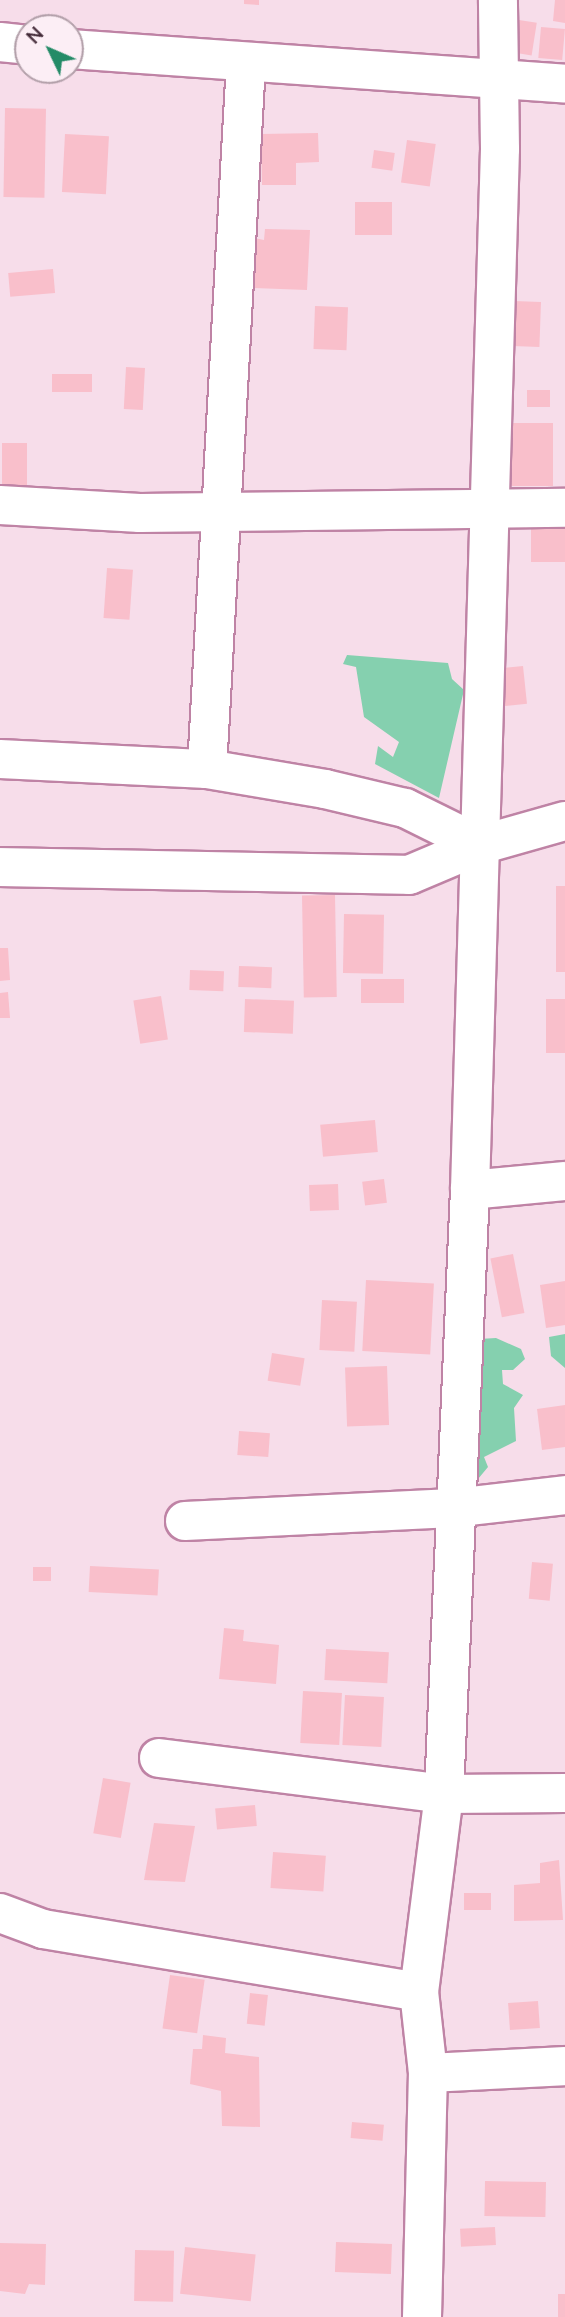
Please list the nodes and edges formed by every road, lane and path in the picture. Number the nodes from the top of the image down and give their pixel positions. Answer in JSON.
{"nodes":[{"id":1,"x":498,"y":0,"type":"edge"},
{"id":2,"x":84,"y":49,"type":"edge"},
{"id":3,"x":246,"y":63,"type":"junction"},
{"id":4,"x":499,"y":78,"type":"junction"},
{"id":5,"x":565,"y":84,"type":"edge"},
{"id":6,"x":0,"y":505,"type":"edge"},
{"id":7,"x":487,"y":507,"type":"junction"},
{"id":8,"x":565,"y":508,"type":"edge"},
{"id":9,"x":219,"y":511,"type":"junction"},
{"id":10,"x":0,"y":759,"type":"edge"},
{"id":11,"x":206,"y":769,"type":"junction"},
{"id":12,"x":565,"y":821,"type":"edge"},
{"id":13,"x":480,"y":845,"type":"junction"},
{"id":14,"x":0,"y":867,"type":"edge"},
{"id":15,"x":565,"y":1181,"type":"edge"},
{"id":16,"x":470,"y":1190,"type":"junction"},
{"id":17,"x":565,"y":1495,"type":"edge"},
{"id":18,"x":453,"y":1508,"type":"junction"},
{"id":19,"x":185,"y":1521,"type":"dead end"},
{"id":20,"x":159,"y":1758,"type":"dead end"},
{"id":21,"x":565,"y":1793,"type":"edge"},
{"id":22,"x":443,"y":1794,"type":"junction"},
{"id":23,"x":0,"y":1913,"type":"edge"},
{"id":24,"x":419,"y":1992,"type":"junction"},
{"id":25,"x":565,"y":2066,"type":"edge"},
{"id":26,"x":428,"y":2073,"type":"junction"},
{"id":27,"x":422,"y":2317,"type":"edge"}],
"edges":[{"from":1,"to":4,"type":"street"},
{"from":2,"to":3,"type":"street"},
{"from":3,"to":4,"type":"street"},
{"from":3,"to":9,"type":"street"},
{"from":4,"to":5,"type":"street"},
{"from":4,"to":7,"type":"street"},
{"from":6,"to":9,"type":"street"},
{"from":7,"to":8,"type":"street"},
{"from":7,"to":9,"type":"street"},
{"from":7,"to":13,"type":"street"},
{"from":9,"to":11,"type":"street"},
{"from":10,"to":11,"type":"street"},
{"from":11,"to":13,"type":"street"},
{"from":12,"to":13,"type":"street"},
{"from":13,"to":14,"type":"street"},
{"from":13,"to":16,"type":"street"},
{"from":15,"to":16,"type":"street"},
{"from":16,"to":18,"type":"street"},
{"from":17,"to":18,"type":"street"},
{"from":18,"to":19,"type":"street"},
{"from":18,"to":22,"type":"street"},
{"from":20,"to":22,"type":"street"},
{"from":21,"to":22,"type":"street"},
{"from":22,"to":24,"type":"street"},
{"from":23,"to":24,"type":"street"},
{"from":24,"to":26,"type":"street"},
{"from":25,"to":26,"type":"street"},
{"from":26,"to":27,"type":"street"}]}
